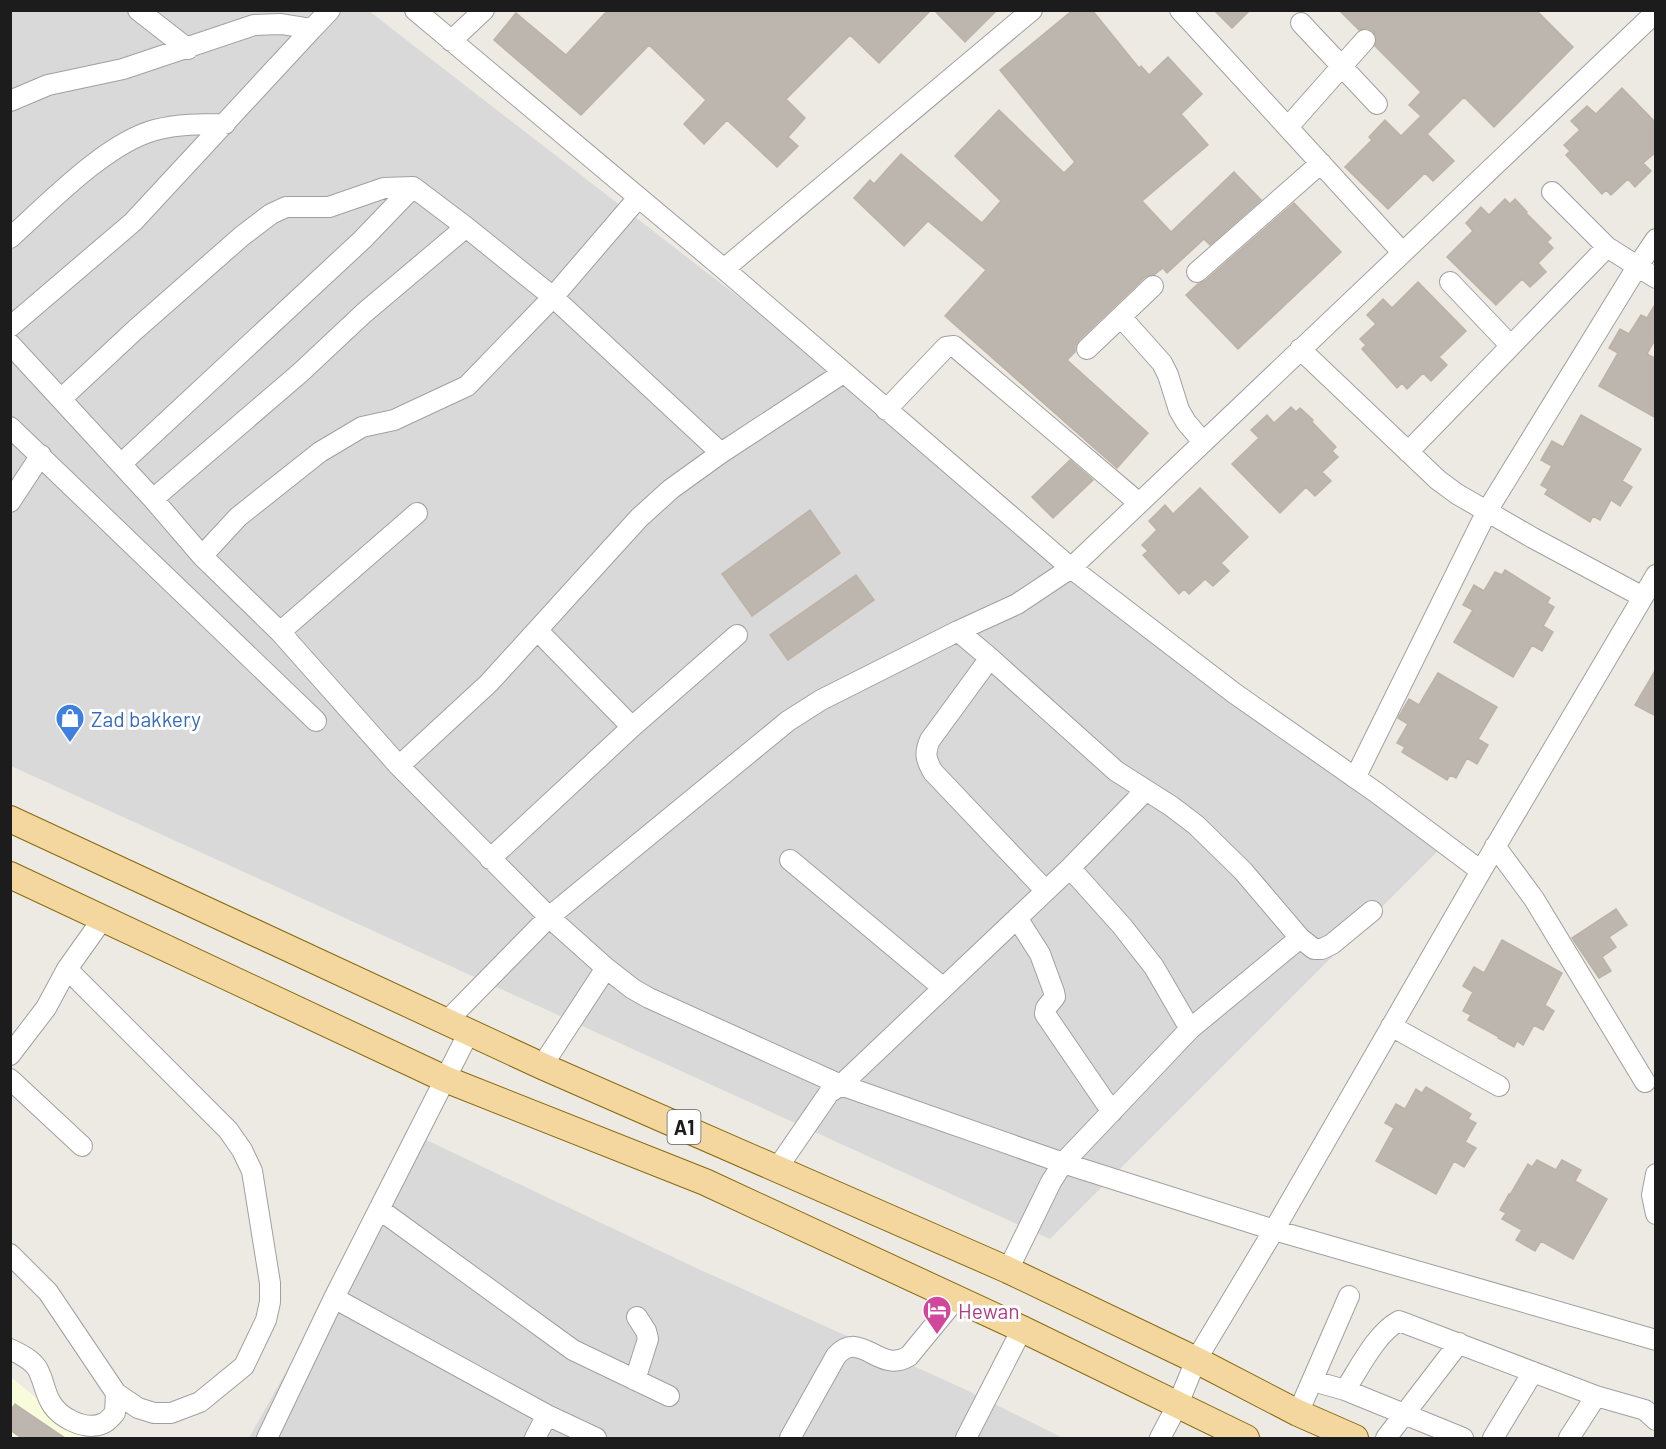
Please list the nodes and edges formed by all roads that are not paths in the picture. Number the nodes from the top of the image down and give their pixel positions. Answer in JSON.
{"nodes":[{"id":1,"x":138,"y":10,"type":"edge"},
{"id":2,"x":330,"y":10,"type":"edge"},
{"id":3,"x":415,"y":10,"type":"edge"},
{"id":4,"x":484,"y":10,"type":"edge"},
{"id":5,"x":1032,"y":10,"type":"edge"},
{"id":6,"x":1180,"y":10,"type":"edge"},
{"id":7,"x":1653,"y":18,"type":"edge"},
{"id":8,"x":1301,"y":23,"type":"dead end"},
{"id":9,"x":312,"y":29,"type":"junction"},
{"id":10,"x":1365,"y":40,"type":"dead end"},
{"id":11,"x":451,"y":41,"type":"junction"},
{"id":12,"x":188,"y":48,"type":"junction"},
{"id":13,"x":1342,"y":67,"type":"junction"},
{"id":14,"x":10,"y":101,"type":"edge"},
{"id":15,"x":1377,"y":104,"type":"dead end"},
{"id":16,"x":225,"y":124,"type":"junction"},
{"id":17,"x":1288,"y":128,"type":"junction"},
{"id":18,"x":1321,"y":163,"type":"junction"},
{"id":19,"x":413,"y":187,"type":"junction"},
{"id":20,"x":1552,"y":192,"type":"dead end"},
{"id":21,"x":638,"y":198,"type":"junction"},
{"id":22,"x":466,"y":227,"type":"junction"},
{"id":23,"x":10,"y":238,"type":"edge"},
{"id":24,"x":1656,"y":239,"type":"edge"},
{"id":25,"x":1607,"y":247,"type":"junction"},
{"id":26,"x":1402,"y":252,"type":"junction"},
{"id":27,"x":1636,"y":267,"type":"junction"},
{"id":28,"x":724,"y":269,"type":"junction"},
{"id":29,"x":1197,"y":272,"type":"dead end"},
{"id":30,"x":1656,"y":278,"type":"edge"},
{"id":31,"x":1450,"y":282,"type":"dead end"},
{"id":32,"x":1153,"y":286,"type":"dead end"},
{"id":33,"x":553,"y":297,"type":"junction"},
{"id":34,"x":1121,"y":317,"type":"junction"},
{"id":35,"x":10,"y":327,"type":"edge"},
{"id":36,"x":13,"y":346,"type":"edge"},
{"id":37,"x":1511,"y":346,"type":"junction"},
{"id":38,"x":1087,"y":349,"type":"dead end"},
{"id":39,"x":1300,"y":349,"type":"junction"},
{"id":40,"x":10,"y":368,"type":"edge"},
{"id":41,"x":843,"y":374,"type":"junction"},
{"id":42,"x":62,"y":399,"type":"junction"},
{"id":43,"x":886,"y":410,"type":"junction"},
{"id":44,"x":10,"y":427,"type":"edge"},
{"id":45,"x":1203,"y":442,"type":"junction"},
{"id":46,"x":1408,"y":452,"type":"junction"},
{"id":47,"x":721,"y":453,"type":"junction"},
{"id":48,"x":41,"y":455,"type":"junction"},
{"id":49,"x":121,"y":464,"type":"junction"},
{"id":50,"x":153,"y":499,"type":"junction"},
{"id":51,"x":10,"y":502,"type":"edge"},
{"id":52,"x":1139,"y":503,"type":"junction"},
{"id":53,"x":1487,"y":511,"type":"junction"},
{"id":54,"x":417,"y":513,"type":"dead end"},
{"id":55,"x":202,"y":556,"type":"junction"},
{"id":56,"x":1071,"y":568,"type":"junction"},
{"id":57,"x":1656,"y":575,"type":"edge"},
{"id":58,"x":1643,"y":597,"type":"junction"},
{"id":59,"x":537,"y":630,"type":"junction"},
{"id":60,"x":958,"y":631,"type":"junction"},
{"id":61,"x":280,"y":632,"type":"junction"},
{"id":62,"x":737,"y":635,"type":"dead end"},
{"id":63,"x":990,"y":658,"type":"junction"},
{"id":64,"x":316,"y":721,"type":"dead end"},
{"id":65,"x":632,"y":727,"type":"junction"},
{"id":66,"x":399,"y":766,"type":"junction"},
{"id":67,"x":1355,"y":778,"type":"junction"},
{"id":68,"x":1145,"y":791,"type":"junction"},
{"id":69,"x":10,"y":819,"type":"edge"},
{"id":70,"x":1496,"y":846,"type":"junction"},
{"id":71,"x":490,"y":859,"type":"junction"},
{"id":72,"x":790,"y":860,"type":"dead end"},
{"id":73,"x":1070,"y":868,"type":"junction"},
{"id":74,"x":1481,"y":871,"type":"junction"},
{"id":75,"x":10,"y":875,"type":"edge"},
{"id":76,"x":1045,"y":890,"type":"junction"},
{"id":77,"x":1372,"y":911,"type":"dead end"},
{"id":78,"x":104,"y":917,"type":"junction"},
{"id":79,"x":549,"y":917,"type":"junction"},
{"id":80,"x":1017,"y":918,"type":"junction"},
{"id":81,"x":1300,"y":938,"type":"junction"},
{"id":82,"x":606,"y":968,"type":"junction"},
{"id":83,"x":67,"y":969,"type":"junction"},
{"id":84,"x":942,"y":987,"type":"junction"},
{"id":85,"x":446,"y":1022,"type":"junction"},
{"id":86,"x":1391,"y":1026,"type":"junction"},
{"id":87,"x":1190,"y":1029,"type":"junction"},
{"id":88,"x":469,"y":1032,"type":"junction"},
{"id":89,"x":10,"y":1055,"type":"edge"},
{"id":90,"x":542,"y":1066,"type":"junction"},
{"id":91,"x":10,"y":1079,"type":"edge"},
{"id":92,"x":445,"y":1079,"type":"junction"},
{"id":93,"x":1645,"y":1082,"type":"dead end"},
{"id":94,"x":841,"y":1085,"type":"junction"},
{"id":95,"x":1499,"y":1086,"type":"dead end"},
{"id":96,"x":1112,"y":1112,"type":"junction"},
{"id":97,"x":81,"y":1146,"type":"dead end"},
{"id":98,"x":1063,"y":1163,"type":"junction"},
{"id":99,"x":778,"y":1167,"type":"junction"},
{"id":100,"x":1656,"y":1174,"type":"edge"},
{"id":101,"x":379,"y":1209,"type":"junction"},
{"id":102,"x":1656,"y":1214,"type":"edge"},
{"id":103,"x":1274,"y":1230,"type":"junction"},
{"id":104,"x":10,"y":1254,"type":"edge"},
{"id":105,"x":1008,"y":1270,"type":"junction"},
{"id":106,"x":1349,"y":1296,"type":"dead end"},
{"id":107,"x":334,"y":1298,"type":"junction"},
{"id":108,"x":955,"y":1300,"type":"junction"},
{"id":109,"x":637,"y":1317,"type":"dead end"},
{"id":110,"x":1022,"y":1329,"type":"junction"},
{"id":111,"x":1656,"y":1340,"type":"edge"},
{"id":112,"x":1459,"y":1343,"type":"junction"},
{"id":113,"x":10,"y":1349,"type":"edge"},
{"id":114,"x":1196,"y":1360,"type":"junction"},
{"id":115,"x":1533,"y":1372,"type":"junction"},
{"id":116,"x":635,"y":1380,"type":"junction"},
{"id":117,"x":1313,"y":1381,"type":"junction"},
{"id":118,"x":1344,"y":1390,"type":"junction"},
{"id":119,"x":117,"y":1393,"type":"junction"},
{"id":120,"x":669,"y":1396,"type":"dead end"},
{"id":121,"x":1596,"y":1396,"type":"junction"},
{"id":122,"x":1178,"y":1404,"type":"junction"},
{"id":123,"x":1298,"y":1413,"type":"junction"},
{"id":124,"x":1405,"y":1414,"type":"junction"},
{"id":125,"x":547,"y":1415,"type":"junction"},
{"id":126,"x":1656,"y":1420,"type":"edge"},
{"id":127,"x":267,"y":1438,"type":"edge"},
{"id":128,"x":535,"y":1438,"type":"edge"},
{"id":129,"x":596,"y":1438,"type":"edge"},
{"id":130,"x":790,"y":1438,"type":"edge"},
{"id":131,"x":966,"y":1438,"type":"edge"},
{"id":132,"x":1160,"y":1438,"type":"edge"},
{"id":133,"x":1246,"y":1438,"type":"edge"},
{"id":134,"x":1355,"y":1438,"type":"edge"},
{"id":135,"x":1386,"y":1438,"type":"edge"},
{"id":136,"x":1463,"y":1438,"type":"edge"},
{"id":137,"x":1493,"y":1438,"type":"edge"},
{"id":138,"x":1569,"y":1438,"type":"edge"}],
"edges":[{"from":1,"to":12,"type":"street"},
{"from":2,"to":9,"type":"street"},
{"from":3,"to":11,"type":"street"},
{"from":4,"to":11,"type":"street"},
{"from":5,"to":28,"type":"street"},
{"from":6,"to":17,"type":"street"},
{"from":7,"to":26,"type":"street"},
{"from":8,"to":13,"type":"street"},
{"from":9,"to":12,"type":"street"},
{"from":9,"to":16,"type":"street"},
{"from":10,"to":13,"type":"street"},
{"from":11,"to":21,"type":"street"},
{"from":12,"to":14,"type":"street"},
{"from":13,"to":15,"type":"street"},
{"from":13,"to":17,"type":"street"},
{"from":16,"to":23,"type":"street"},
{"from":16,"to":35,"type":"street"},
{"from":17,"to":18,"type":"street"},
{"from":18,"to":26,"type":"street"},
{"from":18,"to":29,"type":"street"},
{"from":19,"to":22,"type":"street"},
{"from":19,"to":42,"type":"street"},
{"from":19,"to":49,"type":"street"},
{"from":20,"to":25,"type":"street"},
{"from":21,"to":28,"type":"street"},
{"from":21,"to":33,"type":"street"},
{"from":22,"to":33,"type":"street"},
{"from":22,"to":50,"type":"street"},
{"from":24,"to":27,"type":"street"},
{"from":25,"to":27,"type":"street"},
{"from":25,"to":37,"type":"street"},
{"from":26,"to":39,"type":"street"},
{"from":27,"to":30,"type":"street"},
{"from":27,"to":53,"type":"street"},
{"from":28,"to":41,"type":"street"},
{"from":31,"to":37,"type":"street"},
{"from":32,"to":34,"type":"street"},
{"from":33,"to":47,"type":"street"},
{"from":33,"to":55,"type":"street"},
{"from":34,"to":38,"type":"street"},
{"from":34,"to":45,"type":"street"},
{"from":36,"to":40,"type":"street"},
{"from":36,"to":42,"type":"street"},
{"from":37,"to":46,"type":"street"},
{"from":39,"to":45,"type":"street"},
{"from":39,"to":46,"type":"street"},
{"from":41,"to":43,"type":"street"},
{"from":41,"to":47,"type":"street"},
{"from":42,"to":49,"type":"street"},
{"from":43,"to":52,"type":"street"},
{"from":43,"to":56,"type":"street"},
{"from":44,"to":48,"type":"street"},
{"from":45,"to":52,"type":"street"},
{"from":46,"to":53,"type":"street"},
{"from":47,"to":59,"type":"street"},
{"from":48,"to":51,"type":"street"},
{"from":48,"to":64,"type":"street"},
{"from":49,"to":50,"type":"street"},
{"from":50,"to":55,"type":"street"},
{"from":52,"to":56,"type":"street"},
{"from":53,"to":58,"type":"street"},
{"from":53,"to":67,"type":"street"},
{"from":54,"to":61,"type":"street"},
{"from":55,"to":61,"type":"street"},
{"from":56,"to":60,"type":"street"},
{"from":56,"to":67,"type":"street"},
{"from":57,"to":58,"type":"street"},
{"from":58,"to":70,"type":"street"},
{"from":59,"to":65,"type":"street"},
{"from":59,"to":66,"type":"street"},
{"from":60,"to":63,"type":"street"},
{"from":60,"to":79,"type":"street"},
{"from":61,"to":66,"type":"street"},
{"from":62,"to":65,"type":"street"},
{"from":63,"to":68,"type":"street"},
{"from":63,"to":76,"type":"street"},
{"from":65,"to":71,"type":"street"},
{"from":66,"to":71,"type":"street"},
{"from":67,"to":74,"type":"street"},
{"from":68,"to":73,"type":"street"},
{"from":68,"to":81,"type":"street"},
{"from":69,"to":85,"type":"main road","number":"A1"},
{"from":70,"to":74,"type":"street"},
{"from":70,"to":93,"type":"street"},
{"from":71,"to":79,"type":"street"},
{"from":72,"to":84,"type":"street"},
{"from":73,"to":76,"type":"street"},
{"from":73,"to":87,"type":"street"},
{"from":74,"to":86,"type":"street"},
{"from":75,"to":78,"type":"main road","number":"A1"},
{"from":76,"to":80,"type":"street"},
{"from":77,"to":81,"type":"street"},
{"from":78,"to":83,"type":"street"},
{"from":78,"to":92,"type":"main road","number":"A1"},
{"from":79,"to":82,"type":"street"},
{"from":79,"to":85,"type":"street"},
{"from":80,"to":84,"type":"street"},
{"from":80,"to":96,"type":"street"},
{"from":81,"to":87,"type":"street"},
{"from":82,"to":90,"type":"street"},
{"from":82,"to":94,"type":"street"},
{"from":83,"to":89,"type":"street"},
{"from":83,"to":119,"type":"street"},
{"from":84,"to":94,"type":"street"},
{"from":85,"to":88,"type":"main road","number":"A1"},
{"from":86,"to":95,"type":"street"},
{"from":86,"to":103,"type":"street"},
{"from":87,"to":96,"type":"street"},
{"from":88,"to":90,"type":"main road","number":"A1"},
{"from":88,"to":92,"type":"street"},
{"from":90,"to":99,"type":"main road","number":"A1"},
{"from":91,"to":97,"type":"street"},
{"from":92,"to":101,"type":"street"},
{"from":92,"to":108,"type":"main road","number":"A1"},
{"from":94,"to":98,"type":"street"},
{"from":94,"to":99,"type":"street"},
{"from":96,"to":98,"type":"street"},
{"from":98,"to":103,"type":"street"},
{"from":98,"to":105,"type":"street"},
{"from":99,"to":105,"type":"main road","number":"A1"},
{"from":100,"to":102,"type":"street"},
{"from":101,"to":107,"type":"street"},
{"from":101,"to":116,"type":"street"},
{"from":103,"to":111,"type":"street"},
{"from":103,"to":114,"type":"street"},
{"from":104,"to":119,"type":"street"},
{"from":105,"to":114,"type":"main road","number":"A1"},
{"from":106,"to":117,"type":"street"},
{"from":107,"to":125,"type":"street"},
{"from":107,"to":127,"type":"street"},
{"from":108,"to":110,"type":"main road","number":"A1"},
{"from":108,"to":130,"type":"street"},
{"from":109,"to":116,"type":"street"},
{"from":110,"to":122,"type":"main road","number":"A1"},
{"from":110,"to":131,"type":"street"},
{"from":112,"to":115,"type":"street"},
{"from":112,"to":118,"type":"street"},
{"from":112,"to":124,"type":"street"},
{"from":113,"to":119,"type":"street"},
{"from":114,"to":122,"type":"street"},
{"from":114,"to":123,"type":"main road","number":"A1"},
{"from":115,"to":121,"type":"street"},
{"from":115,"to":137,"type":"street"},
{"from":116,"to":120,"type":"street"},
{"from":117,"to":118,"type":"street"},
{"from":117,"to":123,"type":"street"},
{"from":118,"to":124,"type":"street"},
{"from":121,"to":126,"type":"street"},
{"from":121,"to":138,"type":"street"},
{"from":122,"to":132,"type":"street"},
{"from":122,"to":133,"type":"main road","number":"A1"},
{"from":123,"to":134,"type":"main road","number":"A1"},
{"from":124,"to":135,"type":"street"},
{"from":124,"to":136,"type":"street"},
{"from":125,"to":128,"type":"street"},
{"from":125,"to":129,"type":"street"}]}
